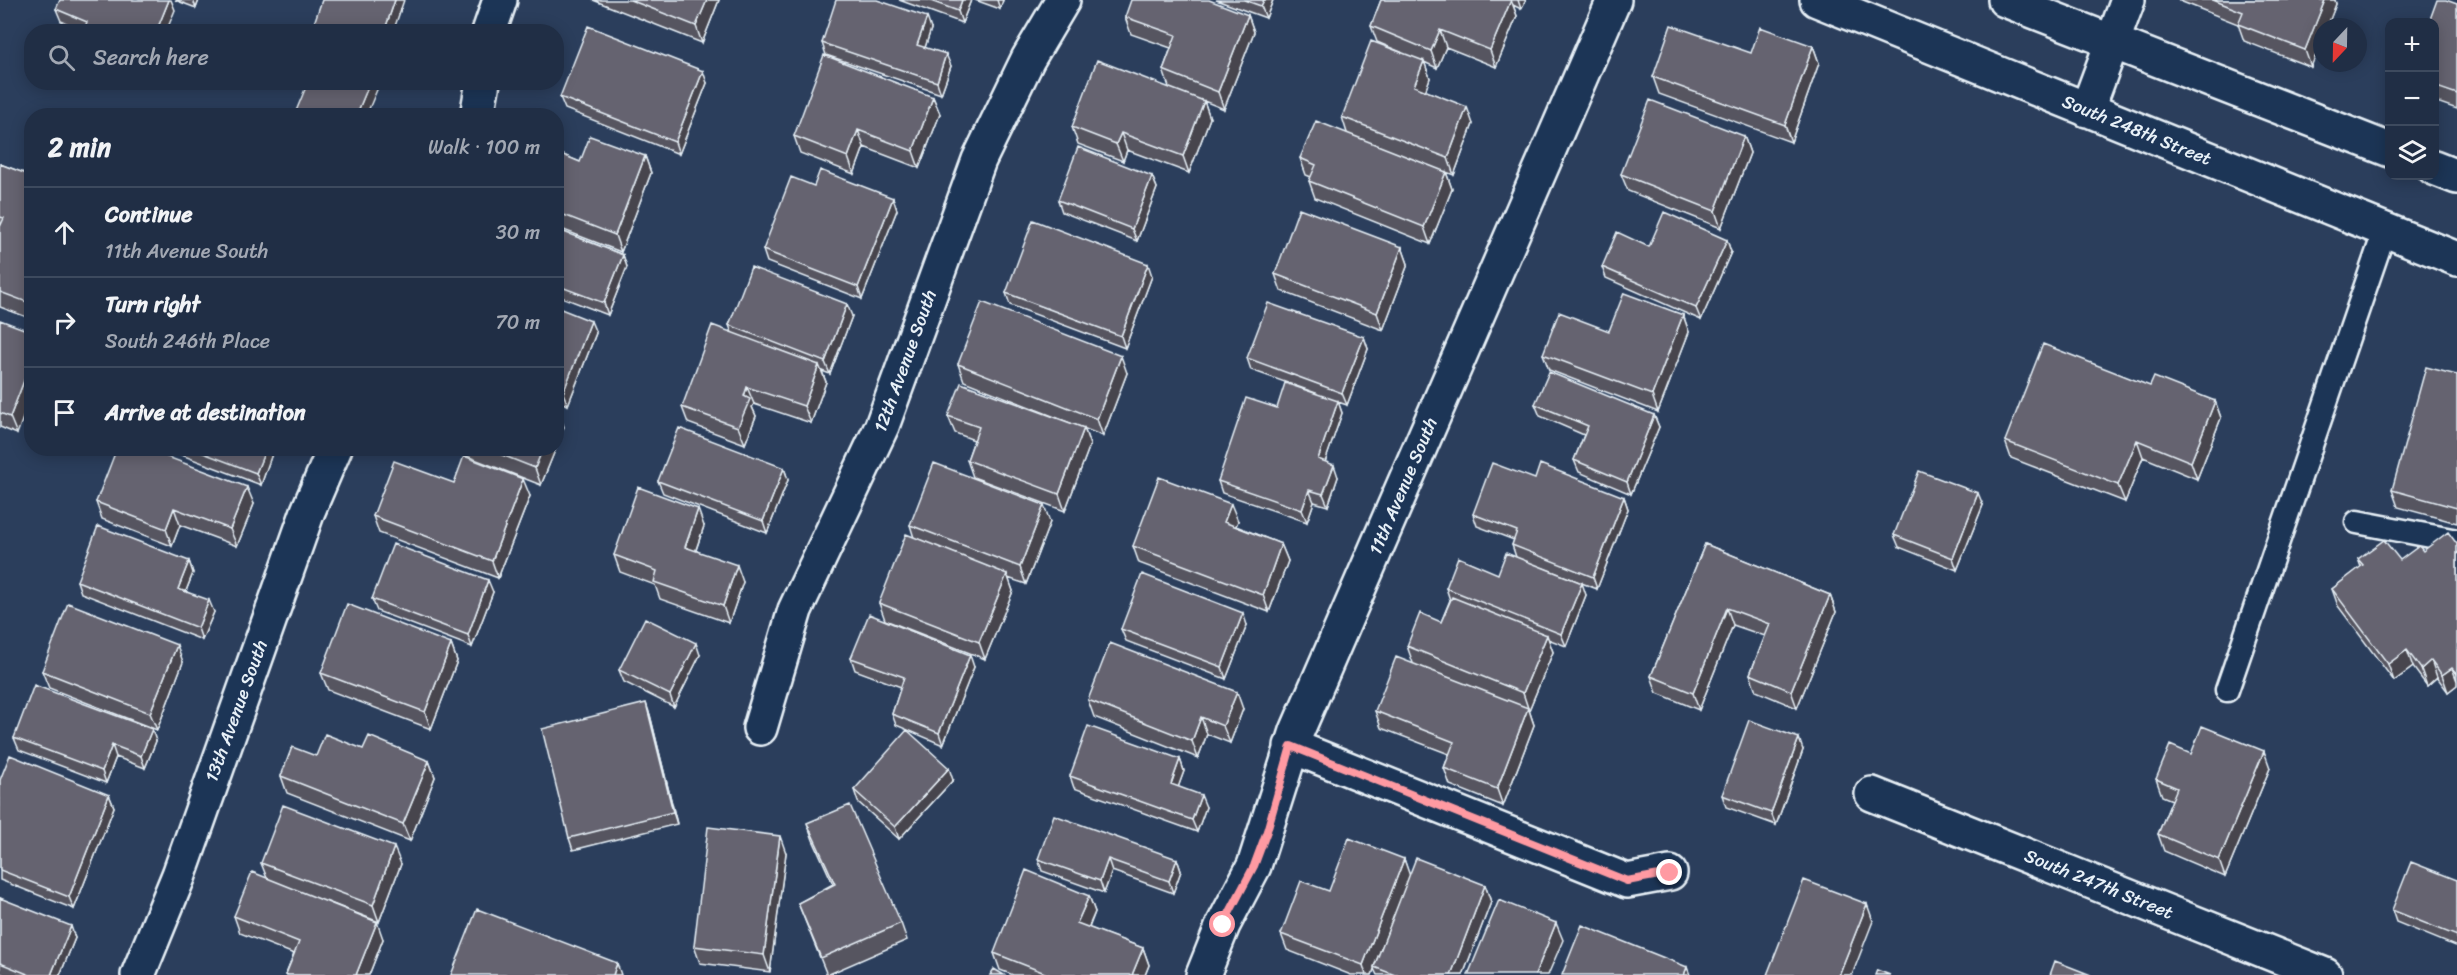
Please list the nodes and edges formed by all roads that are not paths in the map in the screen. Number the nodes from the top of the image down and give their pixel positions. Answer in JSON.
{"nodes":[{"id":1,"x":500,"y":0,"type":"edge"},
{"id":2,"x":1063,"y":0,"type":"edge"},
{"id":3,"x":1614,"y":0,"type":"edge"},
{"id":4,"x":1817,"y":0,"type":"edge"},
{"id":5,"x":2005,"y":0,"type":"edge"},
{"id":6,"x":2128,"y":0,"type":"edge"},
{"id":7,"x":492,"y":24,"type":"edge"},
{"id":8,"x":2112,"y":42,"type":"junction"},
{"id":9,"x":482,"y":90,"type":"edge"},
{"id":10,"x":478,"y":108,"type":"edge"},
{"id":11,"x":2087,"y":110,"type":"junction"},
{"id":12,"x":2385,"y":148,"type":"edge"},
{"id":13,"x":2439,"y":170,"type":"edge"},
{"id":14,"x":2457,"y":177,"type":"edge"},
{"id":15,"x":2385,"y":230,"type":"junction"},
{"id":16,"x":2457,"y":259,"type":"edge"},
{"id":17,"x":332,"y":456,"type":"edge"},
{"id":18,"x":2357,"y":522,"type":"dead end"},
{"id":19,"x":2457,"y":541,"type":"edge"},
{"id":20,"x":2227,"y":690,"type":"dead end"},
{"id":21,"x":760,"y":728,"type":"dead end"},
{"id":22,"x":1291,"y":746,"type":"junction"},
{"id":23,"x":1872,"y":794,"type":"dead end"},
{"id":24,"x":1670,"y":873,"type":"dead end"},
{"id":25,"x":2319,"y":974,"type":"edge"},
{"id":26,"x":138,"y":975,"type":"edge"},
{"id":27,"x":1203,"y":975,"type":"edge"}],
"edges":[{"from":1,"to":7,"type":"street"},
{"from":2,"to":21,"type":"street","name":"12th Avenue South"},
{"from":3,"to":22,"type":"street","name":"11th Avenue South"},
{"from":4,"to":11,"type":"street","name":"South 248th Street"},
{"from":5,"to":8,"type":"street"},
{"from":6,"to":8,"type":"street"},
{"from":8,"to":11,"type":"street"},
{"from":8,"to":12,"type":"street"},
{"from":9,"to":10,"type":"street"},
{"from":11,"to":15,"type":"street","name":"South 248th Street"},
{"from":13,"to":14,"type":"street"},
{"from":15,"to":16,"type":"street","name":"South 248th Street"},
{"from":15,"to":20,"type":"lane"},
{"from":17,"to":26,"type":"street","name":"13th Avenue South"},
{"from":18,"to":19,"type":"lane"},
{"from":22,"to":24,"type":"street"},
{"from":22,"to":27,"type":"street","name":"11th Avenue South"},
{"from":23,"to":25,"type":"street","name":"South 247th Street"}]}
